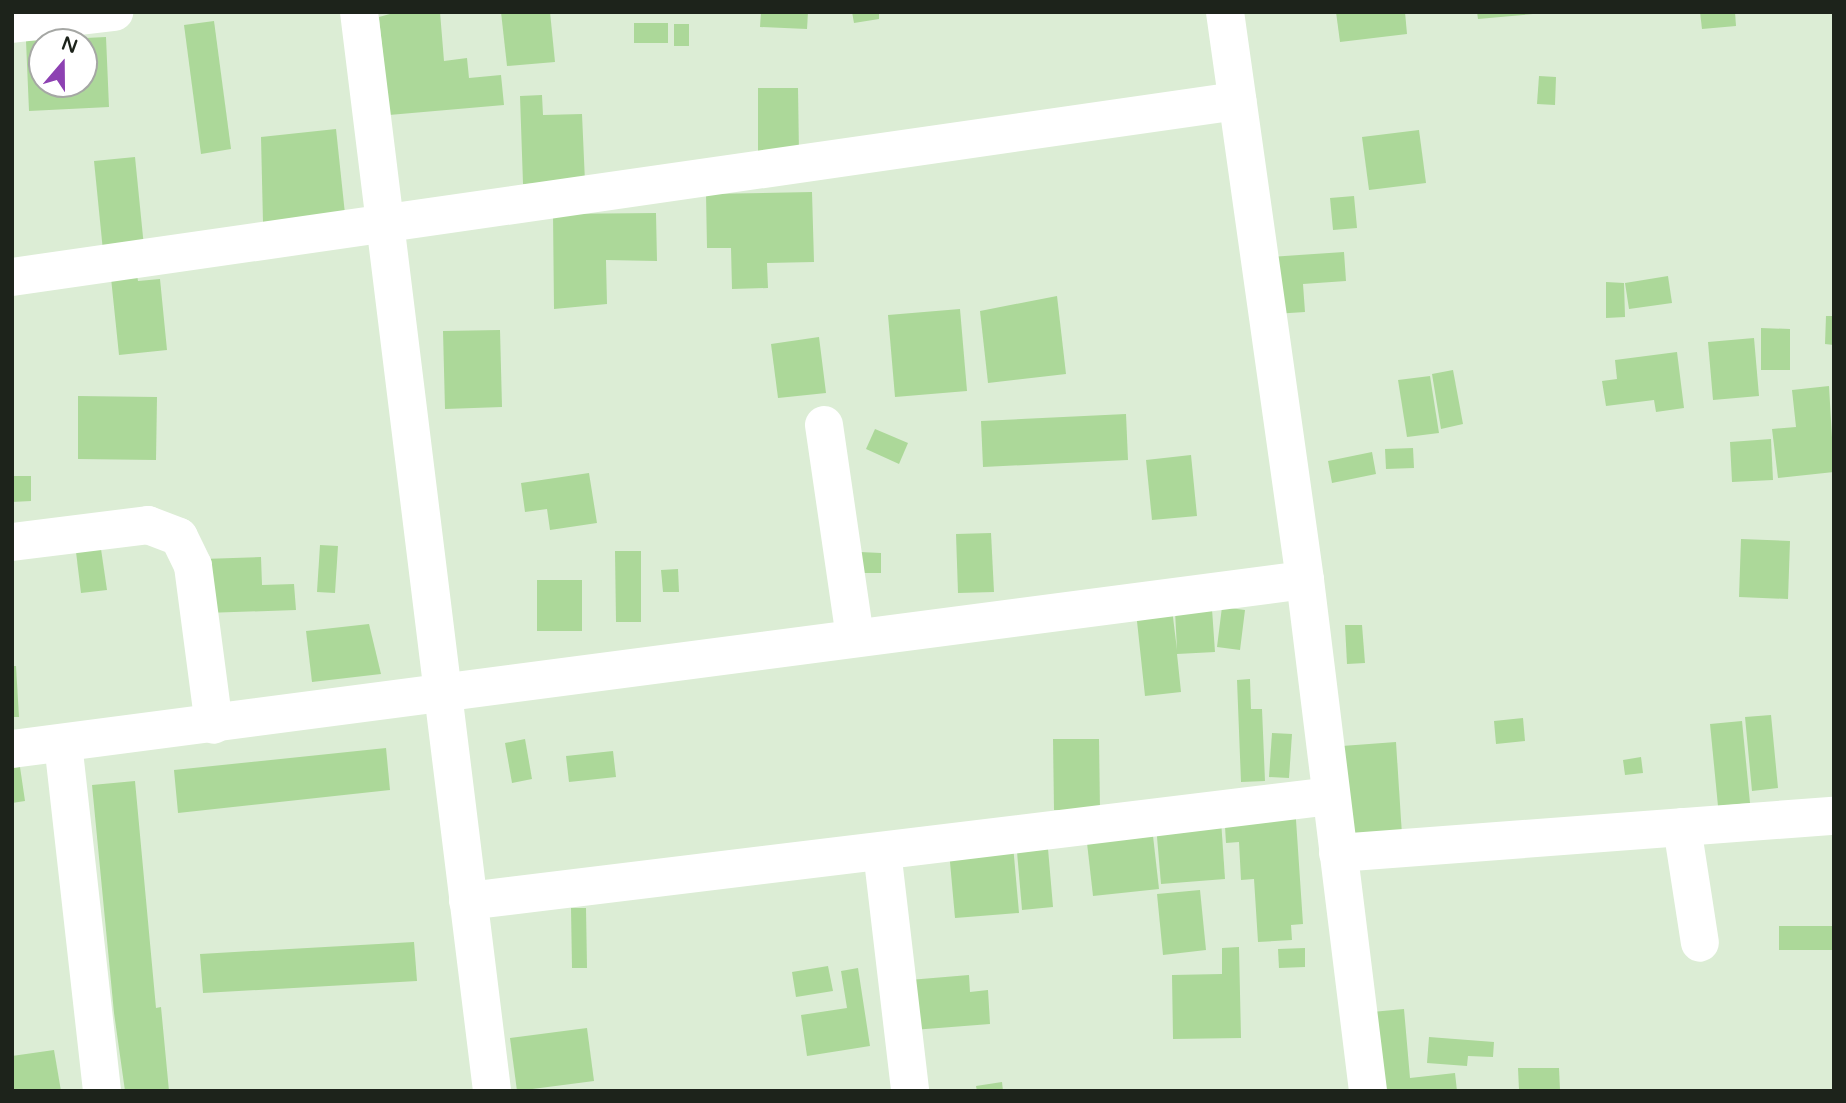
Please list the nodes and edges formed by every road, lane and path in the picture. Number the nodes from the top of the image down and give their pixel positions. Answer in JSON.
{"nodes":[{"id":1,"x":114,"y":12,"type":"edge"},
{"id":2,"x":359,"y":12,"type":"edge"},
{"id":3,"x":1225,"y":12,"type":"edge"},
{"id":4,"x":12,"y":24,"type":"edge"},
{"id":5,"x":1237,"y":101,"type":"junction"},
{"id":6,"x":385,"y":227,"type":"junction"},
{"id":7,"x":12,"y":277,"type":"edge"},
{"id":8,"x":824,"y":425,"type":"dead end"},
{"id":9,"x":12,"y":541,"type":"edge"},
{"id":10,"x":1305,"y":580,"type":"junction"},
{"id":11,"x":855,"y":638,"type":"junction"},
{"id":12,"x":443,"y":698,"type":"junction"},
{"id":13,"x":214,"y":725,"type":"junction"},
{"id":14,"x":63,"y":743,"type":"junction"},
{"id":15,"x":12,"y":749,"type":"edge"},
{"id":16,"x":1331,"y":796,"type":"junction"},
{"id":17,"x":1834,"y":816,"type":"edge"},
{"id":18,"x":1682,"y":827,"type":"junction"},
{"id":19,"x":882,"y":851,"type":"junction"},
{"id":20,"x":1338,"y":853,"type":"junction"},
{"id":21,"x":468,"y":901,"type":"junction"},
{"id":22,"x":1700,"y":943,"type":"dead end"},
{"id":23,"x":102,"y":1091,"type":"edge"},
{"id":24,"x":492,"y":1091,"type":"edge"},
{"id":25,"x":910,"y":1091,"type":"edge"},
{"id":26,"x":1368,"y":1091,"type":"edge"}],
"edges":[{"from":1,"to":4,"type":"street"},
{"from":2,"to":6,"type":"street"},
{"from":3,"to":5,"type":"street"},
{"from":5,"to":6,"type":"street"},
{"from":5,"to":10,"type":"street"},
{"from":6,"to":7,"type":"street"},
{"from":6,"to":12,"type":"street"},
{"from":8,"to":11,"type":"street"},
{"from":9,"to":13,"type":"street"},
{"from":10,"to":11,"type":"street"},
{"from":10,"to":16,"type":"street"},
{"from":11,"to":12,"type":"street"},
{"from":12,"to":13,"type":"street"},
{"from":12,"to":21,"type":"street"},
{"from":13,"to":14,"type":"street"},
{"from":14,"to":15,"type":"street"},
{"from":14,"to":23,"type":"street"},
{"from":16,"to":19,"type":"street"},
{"from":16,"to":20,"type":"street"},
{"from":17,"to":18,"type":"street"},
{"from":18,"to":20,"type":"street"},
{"from":18,"to":22,"type":"street"},
{"from":19,"to":21,"type":"street"},
{"from":19,"to":25,"type":"street"},
{"from":20,"to":26,"type":"street"},
{"from":21,"to":24,"type":"street"}]}
